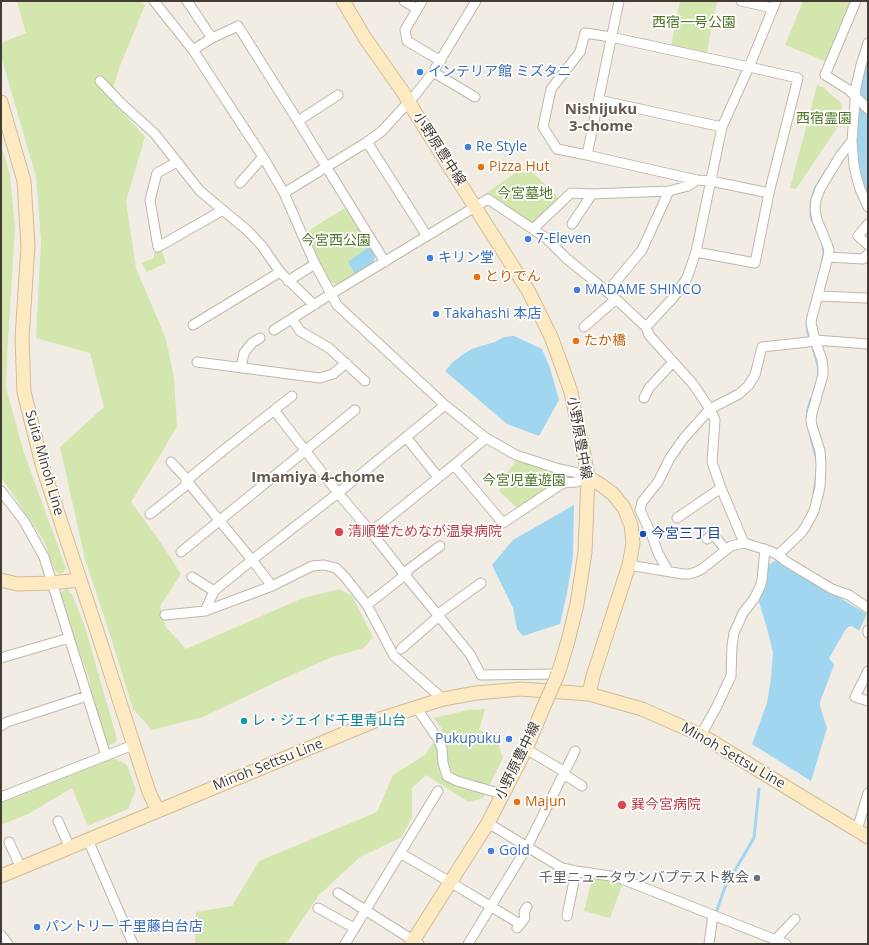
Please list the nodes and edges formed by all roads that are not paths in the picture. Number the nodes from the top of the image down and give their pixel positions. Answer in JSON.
{"nodes":[{"id":1,"x":154,"y":1,"type":"edge"},
{"id":2,"x":187,"y":1,"type":"edge"},
{"id":3,"x":343,"y":1,"type":"edge"},
{"id":4,"x":404,"y":1,"type":"edge"},
{"id":5,"x":476,"y":1,"type":"edge"},
{"id":6,"x":618,"y":1,"type":"edge"},
{"id":7,"x":741,"y":1,"type":"edge"},
{"id":8,"x":856,"y":1,"type":"edge"},
{"id":9,"x":774,"y":4,"type":"edge"},
{"id":10,"x":419,"y":5,"type":"edge"},
{"id":11,"x":611,"y":37,"type":"junction"},
{"id":12,"x":212,"y":38,"type":"junction"},
{"id":13,"x":868,"y":43,"type":"edge"},
{"id":14,"x":193,"y":50,"type":"junction"},
{"id":15,"x":441,"y":61,"type":"junction"},
{"id":16,"x":749,"y":67,"type":"junction"},
{"id":17,"x":433,"y":72,"type":"junction"},
{"id":18,"x":100,"y":81,"type":"dead end"},
{"id":19,"x":338,"y":95,"type":"dead end"},
{"id":20,"x":475,"y":97,"type":"dead end"},
{"id":21,"x":856,"y":97,"type":"junction"},
{"id":22,"x":599,"y":100,"type":"junction"},
{"id":23,"x":1,"y":102,"type":"edge"},
{"id":24,"x":409,"y":102,"type":"junction"},
{"id":25,"x":867,"y":108,"type":"edge"},
{"id":26,"x":298,"y":121,"type":"junction"},
{"id":27,"x":722,"y":127,"type":"junction"},
{"id":28,"x":367,"y":142,"type":"junction"},
{"id":29,"x":852,"y":142,"type":"junction"},
{"id":30,"x":588,"y":155,"type":"junction"},
{"id":31,"x":263,"y":157,"type":"junction"},
{"id":32,"x":177,"y":162,"type":"junction"},
{"id":33,"x":326,"y":167,"type":"junction"},
{"id":34,"x":697,"y":180,"type":"junction"},
{"id":35,"x":711,"y":181,"type":"junction"},
{"id":36,"x":240,"y":183,"type":"dead end"},
{"id":37,"x":669,"y":191,"type":"junction"},
{"id":38,"x":284,"y":193,"type":"junction"},
{"id":39,"x":769,"y":193,"type":"junction"},
{"id":40,"x":592,"y":194,"type":"junction"},
{"id":41,"x":475,"y":206,"type":"junction"},
{"id":42,"x":868,"y":207,"type":"edge"},
{"id":43,"x":223,"y":210,"type":"junction"},
{"id":44,"x":572,"y":224,"type":"dead end"},
{"id":45,"x":868,"y":224,"type":"edge"},
{"id":46,"x":533,"y":229,"type":"junction"},
{"id":47,"x":427,"y":236,"type":"junction"},
{"id":48,"x":868,"y":245,"type":"edge"},
{"id":49,"x":696,"y":252,"type":"junction"},
{"id":50,"x":868,"y":254,"type":"edge"},
{"id":51,"x":828,"y":257,"type":"junction"},
{"id":52,"x":385,"y":262,"type":"junction"},
{"id":53,"x":315,"y":264,"type":"junction"},
{"id":54,"x":280,"y":272,"type":"junction"},
{"id":55,"x":288,"y":281,"type":"junction"},
{"id":56,"x":608,"y":292,"type":"junction"},
{"id":57,"x":331,"y":294,"type":"junction"},
{"id":58,"x":818,"y":296,"type":"junction"},
{"id":59,"x":866,"y":298,"type":"dead end"},
{"id":60,"x":616,"y":299,"type":"junction"},
{"id":61,"x":314,"y":305,"type":"junction"},
{"id":62,"x":292,"y":319,"type":"junction"},
{"id":63,"x":193,"y":325,"type":"dead end"},
{"id":64,"x":584,"y":327,"type":"dead end"},
{"id":65,"x":646,"y":327,"type":"junction"},
{"id":66,"x":274,"y":330,"type":"dead end"},
{"id":67,"x":260,"y":338,"type":"dead end"},
{"id":68,"x":815,"y":340,"type":"junction"},
{"id":69,"x":868,"y":344,"type":"edge"},
{"id":70,"x":197,"y":362,"type":"dead end"},
{"id":71,"x":346,"y":362,"type":"junction"},
{"id":72,"x":673,"y":362,"type":"junction"},
{"id":73,"x":241,"y":368,"type":"junction"},
{"id":74,"x":365,"y":381,"type":"dead end"},
{"id":75,"x":292,"y":396,"type":"dead end"},
{"id":76,"x":644,"y":398,"type":"dead end"},
{"id":77,"x":445,"y":405,"type":"junction"},
{"id":78,"x":710,"y":409,"type":"junction"},
{"id":79,"x":274,"y":410,"type":"junction"},
{"id":80,"x":355,"y":410,"type":"dead end"},
{"id":81,"x":406,"y":437,"type":"junction"},
{"id":82,"x":486,"y":438,"type":"junction"},
{"id":83,"x":305,"y":450,"type":"junction"},
{"id":84,"x":171,"y":462,"type":"dead end"},
{"id":85,"x":454,"y":465,"type":"junction"},
{"id":86,"x":438,"y":477,"type":"junction"},
{"id":87,"x":588,"y":477,"type":"junction"},
{"id":88,"x":187,"y":481,"type":"junction"},
{"id":89,"x":721,"y":488,"type":"junction"},
{"id":90,"x":1,"y":492,"type":"edge"},
{"id":91,"x":338,"y":493,"type":"junction"},
{"id":92,"x":150,"y":514,"type":"dead end"},
{"id":93,"x":677,"y":518,"type":"dead end"},
{"id":94,"x":220,"y":520,"type":"junction"},
{"id":95,"x":371,"y":532,"type":"junction"},
{"id":96,"x":707,"y":539,"type":"dead end"},
{"id":97,"x":744,"y":543,"type":"junction"},
{"id":98,"x":440,"y":546,"type":"dead end"},
{"id":99,"x":765,"y":549,"type":"junction"},
{"id":100,"x":726,"y":550,"type":"junction"},
{"id":101,"x":180,"y":552,"type":"dead end"},
{"id":102,"x":778,"y":555,"type":"junction"},
{"id":103,"x":252,"y":560,"type":"junction"},
{"id":104,"x":629,"y":565,"type":"junction"},
{"id":105,"x":668,"y":571,"type":"junction"},
{"id":106,"x":405,"y":575,"type":"junction"},
{"id":107,"x":192,"y":577,"type":"dead end"},
{"id":108,"x":1,"y":580,"type":"edge"},
{"id":109,"x":80,"y":580,"type":"junction"},
{"id":110,"x":51,"y":582,"type":"junction"},
{"id":111,"x":481,"y":583,"type":"dead end"},
{"id":112,"x":272,"y":586,"type":"junction"},
{"id":113,"x":214,"y":591,"type":"junction"},
{"id":114,"x":367,"y":606,"type":"junction"},
{"id":115,"x":868,"y":608,"type":"edge"},
{"id":116,"x":205,"y":611,"type":"junction"},
{"id":117,"x":165,"y":615,"type":"dead end"},
{"id":118,"x":439,"y":616,"type":"junction"},
{"id":119,"x":69,"y":638,"type":"junction"},
{"id":120,"x":401,"y":649,"type":"dead end"},
{"id":121,"x":1,"y":658,"type":"edge"},
{"id":122,"x":868,"y":671,"type":"edge"},
{"id":123,"x":558,"y":674,"type":"junction"},
{"id":124,"x":589,"y":694,"type":"junction"},
{"id":125,"x":87,"y":696,"type":"junction"},
{"id":126,"x":443,"y":699,"type":"junction"},
{"id":127,"x":868,"y":702,"type":"edge"},
{"id":128,"x":416,"y":707,"type":"junction"},
{"id":129,"x":1,"y":726,"type":"edge"},
{"id":130,"x":701,"y":735,"type":"junction"},
{"id":131,"x":133,"y":745,"type":"junction"},
{"id":132,"x":526,"y":749,"type":"junction"},
{"id":133,"x":575,"y":751,"type":"dead end"},
{"id":134,"x":106,"y":756,"type":"junction"},
{"id":135,"x":564,"y":772,"type":"junction"},
{"id":136,"x":582,"y":786,"type":"dead end"},
{"id":137,"x":438,"y":791,"type":"dead end"},
{"id":138,"x":868,"y":793,"type":"edge"},
{"id":139,"x":502,"y":794,"type":"junction"},
{"id":140,"x":1,"y":797,"type":"edge"},
{"id":141,"x":158,"y":811,"type":"junction"},
{"id":142,"x":58,"y":821,"type":"dead end"},
{"id":143,"x":488,"y":823,"type":"junction"},
{"id":144,"x":862,"y":834,"type":"edge"},
{"id":145,"x":88,"y":840,"type":"junction"},
{"id":146,"x":9,"y":842,"type":"dead end"},
{"id":147,"x":527,"y":847,"type":"junction"},
{"id":148,"x":70,"y":848,"type":"junction"},
{"id":149,"x":400,"y":853,"type":"junction"},
{"id":150,"x":21,"y":868,"type":"junction"},
{"id":151,"x":576,"y":871,"type":"junction"},
{"id":152,"x":1,"y":876,"type":"edge"},
{"id":153,"x":450,"y":882,"type":"junction"},
{"id":154,"x":338,"y":893,"type":"dead end"},
{"id":155,"x":490,"y":906,"type":"junction"},
{"id":156,"x":318,"y":908,"type":"dead end"},
{"id":157,"x":527,"y":908,"type":"dead end"},
{"id":158,"x":365,"y":910,"type":"junction"},
{"id":159,"x":713,"y":915,"type":"junction"},
{"id":160,"x":567,"y":916,"type":"dead end"},
{"id":161,"x":795,"y":919,"type":"dead end"},
{"id":162,"x":354,"y":928,"type":"junction"},
{"id":163,"x":1,"y":935,"type":"edge"},
{"id":164,"x":775,"y":940,"type":"junction"},
{"id":165,"x":414,"y":943,"type":"edge"},
{"id":166,"x":8,"y":944,"type":"edge"},
{"id":167,"x":132,"y":944,"type":"edge"},
{"id":168,"x":345,"y":944,"type":"edge"},
{"id":169,"x":468,"y":944,"type":"edge"},
{"id":170,"x":709,"y":944,"type":"edge"},
{"id":171,"x":786,"y":944,"type":"edge"}],
"edges":[{"from":1,"to":14,"type":"street"},
{"from":2,"to":12,"type":"street"},
{"from":3,"to":24,"type":"main road","name":"小野原豊中線"},
{"from":4,"to":10,"type":"street"},
{"from":5,"to":15,"type":"street"},
{"from":6,"to":11,"type":"street"},
{"from":7,"to":9,"type":"street"},
{"from":8,"to":21,"type":"street"},
{"from":9,"to":16,"type":"street"},
{"from":10,"to":15,"type":"street"},
{"from":11,"to":16,"type":"street"},
{"from":11,"to":22,"type":"street"},
{"from":11,"to":30,"type":"street"},
{"from":12,"to":14,"type":"street"},
{"from":12,"to":26,"type":"street"},
{"from":13,"to":21,"type":"street"},
{"from":14,"to":31,"type":"street"},
{"from":15,"to":17,"type":"street"},
{"from":16,"to":27,"type":"street"},
{"from":16,"to":39,"type":"street"},
{"from":17,"to":20,"type":"street"},
{"from":17,"to":24,"type":"street"},
{"from":18,"to":32,"type":"street"},
{"from":19,"to":26,"type":"street"},
{"from":21,"to":25,"type":"street"},
{"from":21,"to":29,"type":"street"},
{"from":22,"to":27,"type":"street"},
{"from":22,"to":30,"type":"street"},
{"from":23,"to":109,"type":"main road","name":"Suita Minoh Line"},
{"from":24,"to":28,"type":"street"},
{"from":24,"to":41,"type":"main road","name":"小野原豊中線"},
{"from":26,"to":33,"type":"street"},
{"from":27,"to":35,"type":"street"},
{"from":28,"to":33,"type":"street"},
{"from":28,"to":47,"type":"street"},
{"from":29,"to":42,"type":"street"},
{"from":29,"to":51,"type":"street"},
{"from":30,"to":34,"type":"street"},
{"from":31,"to":36,"type":"street"},
{"from":31,"to":38,"type":"street"},
{"from":32,"to":43,"type":"street"},
{"from":32,"to":43,"type":"street"},
{"from":33,"to":38,"type":"street"},
{"from":33,"to":52,"type":"street"},
{"from":34,"to":35,"type":"street"},
{"from":34,"to":37,"type":"street"},
{"from":35,"to":39,"type":"street"},
{"from":35,"to":49,"type":"street"},
{"from":37,"to":40,"type":"street"},
{"from":37,"to":56,"type":"street"},
{"from":38,"to":53,"type":"street"},
{"from":39,"to":49,"type":"street"},
{"from":40,"to":44,"type":"street"},
{"from":40,"to":46,"type":"street"},
{"from":41,"to":46,"type":"street"},
{"from":41,"to":47,"type":"street"},
{"from":41,"to":87,"type":"main road","name":"小野原豊中線"},
{"from":43,"to":54,"type":"street"},
{"from":45,"to":48,"type":"street"},
{"from":46,"to":56,"type":"street"},
{"from":47,"to":52,"type":"street"},
{"from":49,"to":65,"type":"street"},
{"from":50,"to":51,"type":"street"},
{"from":51,"to":58,"type":"street"},
{"from":52,"to":57,"type":"street"},
{"from":53,"to":55,"type":"street"},
{"from":53,"to":57,"type":"street"},
{"from":54,"to":55,"type":"street"},
{"from":54,"to":63,"type":"street"},
{"from":55,"to":61,"type":"street"},
{"from":56,"to":60,"type":"street"},
{"from":57,"to":61,"type":"street"},
{"from":57,"to":77,"type":"street"},
{"from":58,"to":59,"type":"street"},
{"from":58,"to":68,"type":"street"},
{"from":60,"to":64,"type":"street"},
{"from":60,"to":65,"type":"street"},
{"from":61,"to":62,"type":"street"},
{"from":62,"to":66,"type":"street"},
{"from":62,"to":71,"type":"street"},
{"from":65,"to":72,"type":"street"},
{"from":67,"to":73,"type":"street"},
{"from":68,"to":69,"type":"street"},
{"from":68,"to":78,"type":"street"},
{"from":68,"to":102,"type":"street"},
{"from":70,"to":73,"type":"street"},
{"from":71,"to":73,"type":"street"},
{"from":71,"to":74,"type":"street"},
{"from":72,"to":76,"type":"street"},
{"from":72,"to":78,"type":"street"},
{"from":75,"to":79,"type":"street"},
{"from":77,"to":81,"type":"street"},
{"from":77,"to":82,"type":"street"},
{"from":78,"to":89,"type":"street"},
{"from":78,"to":105,"type":"street"},
{"from":79,"to":83,"type":"street"},
{"from":79,"to":88,"type":"street"},
{"from":80,"to":83,"type":"street"},
{"from":81,"to":86,"type":"street"},
{"from":81,"to":91,"type":"street"},
{"from":82,"to":85,"type":"street"},
{"from":82,"to":87,"type":"street"},
{"from":83,"to":91,"type":"street"},
{"from":83,"to":94,"type":"street"},
{"from":84,"to":88,"type":"street"},
{"from":85,"to":86,"type":"street"},
{"from":85,"to":87,"type":"street"},
{"from":86,"to":95,"type":"street"},
{"from":87,"to":104,"type":"main road"},
{"from":87,"to":123,"type":"main road","name":"小野原豊中線"},
{"from":88,"to":92,"type":"street"},
{"from":88,"to":94,"type":"street"},
{"from":89,"to":93,"type":"street"},
{"from":89,"to":97,"type":"street"},
{"from":90,"to":110,"type":"street"},
{"from":91,"to":95,"type":"street"},
{"from":91,"to":103,"type":"street"},
{"from":94,"to":101,"type":"street"},
{"from":94,"to":103,"type":"street"},
{"from":95,"to":106,"type":"street"},
{"from":96,"to":100,"type":"street"},
{"from":97,"to":99,"type":"street"},
{"from":97,"to":100,"type":"street"},
{"from":98,"to":106,"type":"street"},
{"from":99,"to":102,"type":"street"},
{"from":99,"to":130,"type":"street"},
{"from":100,"to":105,"type":"street"},
{"from":102,"to":115,"type":"street"},
{"from":103,"to":112,"type":"street"},
{"from":103,"to":113,"type":"street"},
{"from":104,"to":105,"type":"street"},
{"from":104,"to":124,"type":"main road"},
{"from":106,"to":114,"type":"street"},
{"from":106,"to":118,"type":"street"},
{"from":107,"to":113,"type":"street"},
{"from":108,"to":110,"type":"main road"},
{"from":109,"to":110,"type":"main road"},
{"from":109,"to":131,"type":"main road","name":"Suita Minoh Line"},
{"from":110,"to":119,"type":"street"},
{"from":111,"to":118,"type":"street"},
{"from":112,"to":114,"type":"street"},
{"from":112,"to":116,"type":"street"},
{"from":113,"to":116,"type":"street"},
{"from":114,"to":126,"type":"street"},
{"from":116,"to":117,"type":"street"},
{"from":118,"to":120,"type":"street"},
{"from":118,"to":123,"type":"street"},
{"from":119,"to":121,"type":"street"},
{"from":119,"to":125,"type":"street"},
{"from":122,"to":127,"type":"street"},
{"from":123,"to":132,"type":"main road","name":"小野原豊中線","bridge":true},
{"from":124,"to":126,"type":"main road","name":"Minoh Settsu Line"},
{"from":124,"to":130,"type":"main road","name":"Minoh Settsu Line"},
{"from":125,"to":129,"type":"street"},
{"from":125,"to":134,"type":"street"},
{"from":126,"to":128,"type":"main road","name":"Minoh Settsu Line"},
{"from":128,"to":139,"type":"street"},
{"from":128,"to":141,"type":"main road","name":"Minoh Settsu Line"},
{"from":130,"to":144,"type":"main road","name":"Minoh Settsu Line"},
{"from":131,"to":134,"type":"street"},
{"from":131,"to":141,"type":"main road","name":"Suita Minoh Line"},
{"from":132,"to":135,"type":"street"},
{"from":132,"to":139,"type":"main road","name":"小野原豊中線"},
{"from":133,"to":135,"type":"street"},
{"from":134,"to":140,"type":"street"},
{"from":135,"to":136,"type":"street"},
{"from":135,"to":147,"type":"street"},
{"from":137,"to":149,"type":"street"},
{"from":138,"to":144,"type":"street"},
{"from":139,"to":143,"type":"main road","name":"小野原豊中線"},
{"from":141,"to":145,"type":"main road","name":"Minoh Settsu Line"},
{"from":142,"to":148,"type":"street"},
{"from":143,"to":147,"type":"street"},
{"from":143,"to":153,"type":"main road","name":"小野原豊中線"},
{"from":145,"to":148,"type":"main road","name":"Minoh Settsu Line"},
{"from":145,"to":167,"type":"street"},
{"from":146,"to":150,"type":"street"},
{"from":147,"to":151,"type":"street"},
{"from":147,"to":155,"type":"street"},
{"from":148,"to":150,"type":"main road","name":"Minoh Settsu Line"},
{"from":149,"to":153,"type":"street"},
{"from":149,"to":158,"type":"street"},
{"from":150,"to":152,"type":"main road","name":"Minoh Settsu Line"},
{"from":151,"to":159,"type":"street"},
{"from":151,"to":160,"type":"street"},
{"from":153,"to":155,"type":"street"},
{"from":153,"to":165,"type":"main road","name":"小野原豊中線"},
{"from":154,"to":158,"type":"street"},
{"from":155,"to":157,"type":"street"},
{"from":155,"to":169,"type":"street"},
{"from":156,"to":162,"type":"street"},
{"from":158,"to":162,"type":"street"},
{"from":158,"to":165,"type":"street"},
{"from":159,"to":164,"type":"street"},
{"from":159,"to":170,"type":"street"},
{"from":161,"to":164,"type":"street"},
{"from":162,"to":168,"type":"street"},
{"from":163,"to":166,"type":"street"},
{"from":164,"to":171,"type":"street"}]}
